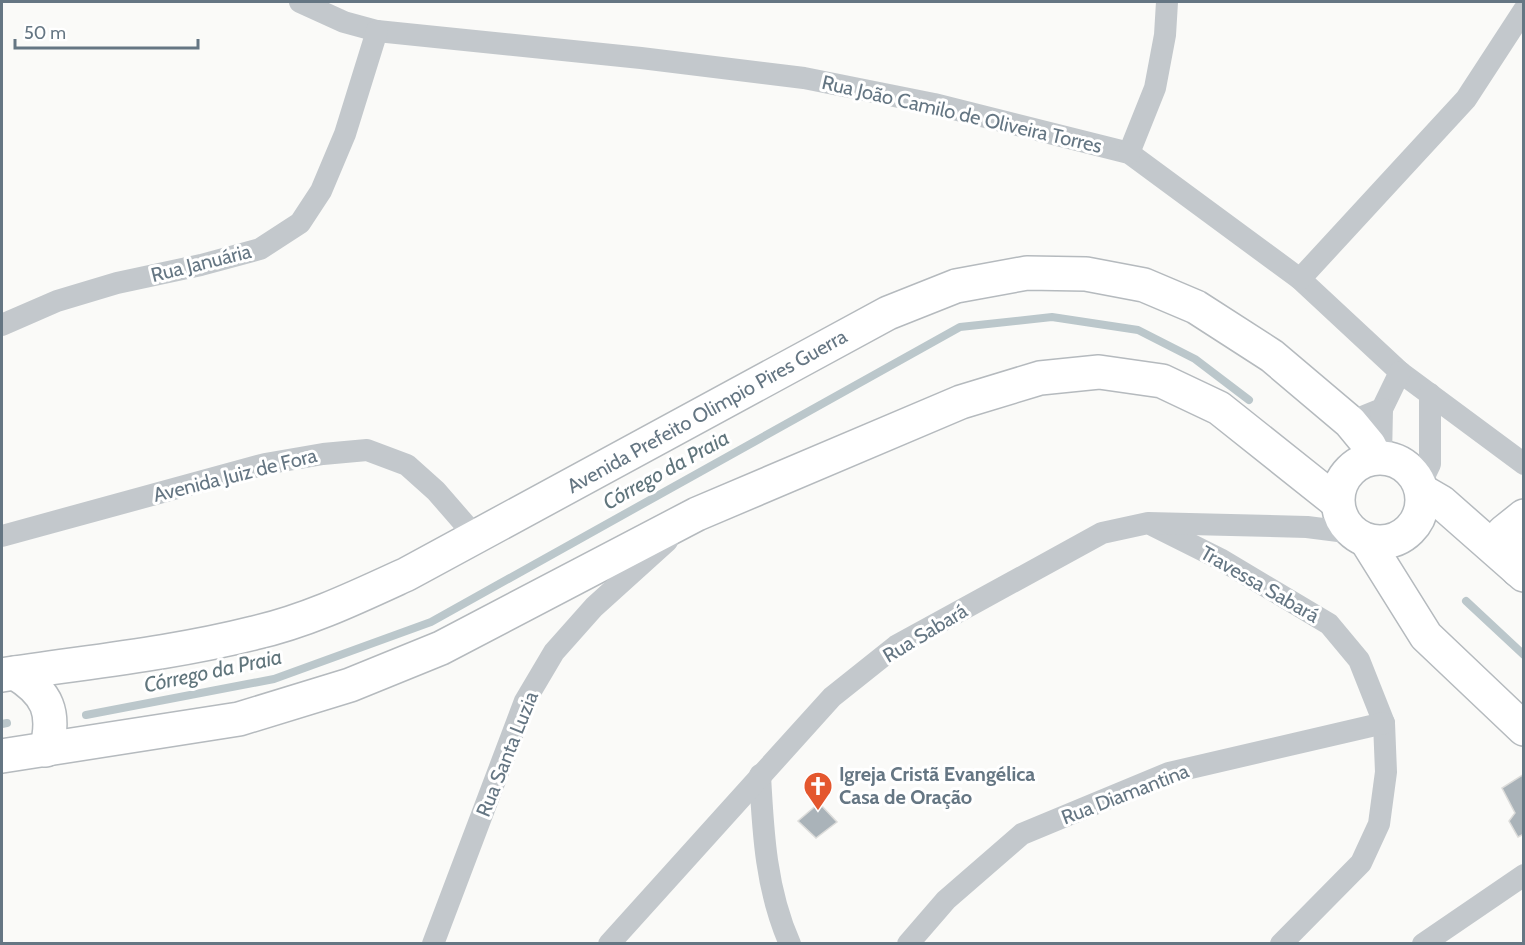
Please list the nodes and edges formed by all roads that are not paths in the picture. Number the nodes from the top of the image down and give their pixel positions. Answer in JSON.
{"nodes":[{"id":1,"x":300,"y":2,"type":"edge"},
{"id":2,"x":1167,"y":2,"type":"edge"},
{"id":3,"x":1524,"y":10,"type":"edge"},
{"id":4,"x":377,"y":31,"type":"junction"},
{"id":5,"x":1129,"y":153,"type":"junction"},
{"id":6,"x":1300,"y":279,"type":"junction"},
{"id":7,"x":2,"y":325,"type":"edge"},
{"id":8,"x":1400,"y":372,"type":"junction"},
{"id":9,"x":1430,"y":394,"type":"junction"},
{"id":10,"x":1382,"y":409,"type":"junction"},
{"id":11,"x":1350,"y":422,"type":"junction"},
{"id":12,"x":1378,"y":457,"type":"junction"},
{"id":13,"x":1524,"y":464,"type":"edge"},
{"id":14,"x":1421,"y":488,"type":"junction"},
{"id":15,"x":697,"y":514,"type":"junction"},
{"id":16,"x":1524,"y":516,"type":"edge"},
{"id":17,"x":1348,"y":521,"type":"junction"},
{"id":18,"x":1148,"y":523,"type":"junction"},
{"id":19,"x":2,"y":536,"type":"edge"},
{"id":20,"x":476,"y":537,"type":"junction"},
{"id":21,"x":1521,"y":573,"type":"edge"},
{"id":22,"x":8,"y":674,"type":"edge"},
{"id":23,"x":1384,"y":723,"type":"junction"},
{"id":24,"x":1524,"y":729,"type":"edge"},
{"id":25,"x":46,"y":750,"type":"junction"},
{"id":26,"x":2,"y":756,"type":"edge"},
{"id":27,"x":760,"y":775,"type":"junction"},
{"id":28,"x":1524,"y":875,"type":"edge"},
{"id":29,"x":433,"y":944,"type":"edge"},
{"id":30,"x":609,"y":944,"type":"edge"},
{"id":31,"x":790,"y":944,"type":"edge"},
{"id":32,"x":908,"y":944,"type":"edge"},
{"id":33,"x":1281,"y":944,"type":"edge"},
{"id":34,"x":1423,"y":944,"type":"edge"}],
"edges":[{"from":1,"to":4,"type":"street","name":"Rua João Camilo de Oliveira Torres"},
{"from":2,"to":5,"type":"street"},
{"from":3,"to":6,"type":"street"},
{"from":4,"to":5,"type":"street","name":"Rua João Camilo de Oliveira Torres"},
{"from":4,"to":7,"type":"street","name":"Rua Januária"},
{"from":5,"to":6,"type":"street","name":"Rua João Camilo de Oliveira Torres"},
{"from":6,"to":8,"type":"street","name":"Rua João Camilo de Oliveira Torres"},
{"from":8,"to":9,"type":"street","name":"Rua João Camilo de Oliveira Torres"},
{"from":8,"to":10,"type":"street"},
{"from":9,"to":13,"type":"street","name":"Rua João Camilo de Oliveira Torres"},
{"from":9,"to":14,"type":"street"},
{"from":10,"to":11,"type":"street"},
{"from":10,"to":12,"type":"street"},
{"from":11,"to":12,"type":"main road","name":"Avenida Prefeito Olimpio Pires Guerra"},
{"from":11,"to":20,"type":"main road","name":"Avenida Prefeito Olimpio Pires Guerra"},
{"from":12,"to":14,"type":"main road"},
{"from":12,"to":17,"type":"main road"},
{"from":14,"to":17,"type":"main road"},
{"from":14,"to":21,"type":"main road"},
{"from":15,"to":17,"type":"main road"},
{"from":15,"to":25,"type":"main road"},
{"from":15,"to":29,"type":"street","name":"Rua Santa Luzia"},
{"from":16,"to":21,"type":"main road"},
{"from":17,"to":18,"type":"street","name":"Rua Sabará"},
{"from":17,"to":24,"type":"main road"},
{"from":18,"to":23,"type":"street","name":"Travessa Sabará"},
{"from":18,"to":27,"type":"street","name":"Rua Sabará"},
{"from":19,"to":20,"type":"street","name":"Avenida Juiz de Fora"},
{"from":20,"to":22,"type":"main road","name":"Avenida Prefeito Olimpio Pires Guerra"},
{"from":22,"to":25,"type":"main road"},
{"from":23,"to":32,"type":"street","name":"Rua Diamantina"},
{"from":23,"to":33,"type":"street","name":"Travessa Sabará"},
{"from":25,"to":26,"type":"main road"},
{"from":27,"to":30,"type":"street","name":"Rua Sabará"},
{"from":27,"to":31,"type":"street"},
{"from":28,"to":34,"type":"street"}]}
